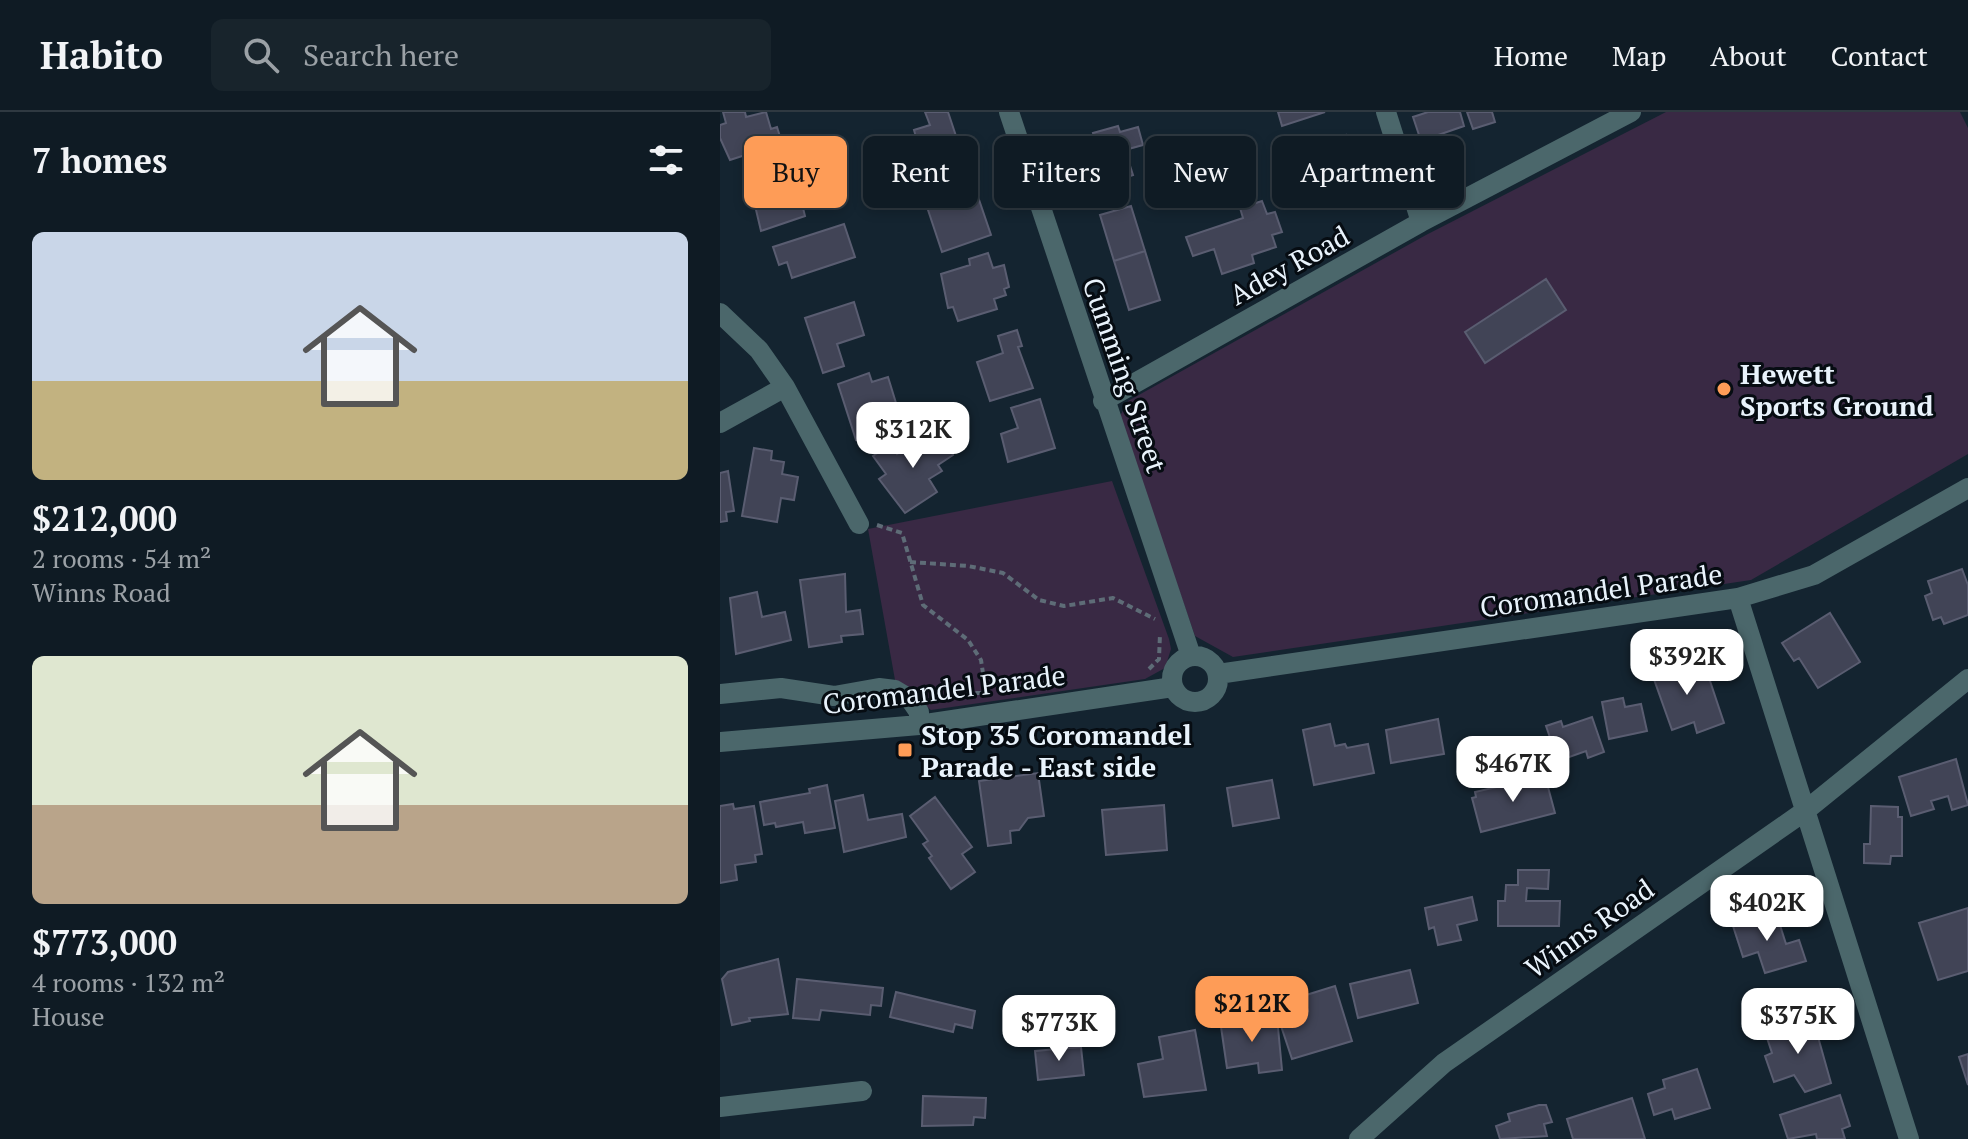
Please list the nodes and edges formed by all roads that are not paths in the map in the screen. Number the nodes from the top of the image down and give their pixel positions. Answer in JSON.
{"nodes":[{"id":1,"x":1009,"y":112,"type":"edge"},
{"id":2,"x":1386,"y":112,"type":"edge"},
{"id":3,"x":1631,"y":112,"type":"edge"},
{"id":4,"x":1421,"y":222,"type":"junction"},
{"id":5,"x":720,"y":313,"type":"edge"},
{"id":6,"x":785,"y":387,"type":"junction"},
{"id":7,"x":1103,"y":401,"type":"junction"},
{"id":8,"x":720,"y":423,"type":"edge"},
{"id":9,"x":1968,"y":488,"type":"edge"},
{"id":10,"x":867,"y":524,"type":"road end"},
{"id":11,"x":1738,"y":598,"type":"junction"},
{"id":12,"x":1191,"y":656,"type":"junction"},
{"id":13,"x":1218,"y":674,"type":"junction"},
{"id":14,"x":1968,"y":679,"type":"edge"},
{"id":15,"x":1173,"y":687,"type":"junction"},
{"id":16,"x":720,"y":694,"type":"edge"},
{"id":17,"x":919,"y":725,"type":"junction"},
{"id":18,"x":720,"y":742,"type":"edge"},
{"id":19,"x":1805,"y":811,"type":"junction"},
{"id":20,"x":862,"y":1091,"type":"dead end"},
{"id":21,"x":720,"y":1107,"type":"edge"},
{"id":22,"x":1359,"y":1139,"type":"edge"},
{"id":23,"x":1909,"y":1139,"type":"edge"}],
"edges":[{"from":1,"to":7,"type":"street","name":"Cumming Street"},
{"from":2,"to":4,"type":"street"},
{"from":3,"to":4,"type":"street","name":"Adey Road"},
{"from":4,"to":7,"type":"street","name":"Adey Road"},
{"from":5,"to":6,"type":"street"},
{"from":6,"to":8,"type":"street"},
{"from":6,"to":10,"type":"street"},
{"from":7,"to":12,"type":"street","name":"Cumming Street"},
{"from":9,"to":11,"type":"street","name":"Coromandel Parade"},
{"from":11,"to":13,"type":"street","name":"Coromandel Parade"},
{"from":11,"to":19,"type":"street"},
{"from":12,"to":13,"type":"street"},
{"from":12,"to":15,"type":"street"},
{"from":13,"to":15,"type":"street"},
{"from":14,"to":19,"type":"street","name":"Winns Road"},
{"from":15,"to":17,"type":"street","name":"Coromandel Parade"},
{"from":16,"to":17,"type":"street"},
{"from":17,"to":18,"type":"street","name":"Coromandel Parade"},
{"from":19,"to":22,"type":"street","name":"Winns Road"},
{"from":19,"to":23,"type":"street"},
{"from":20,"to":21,"type":"street"}]}
